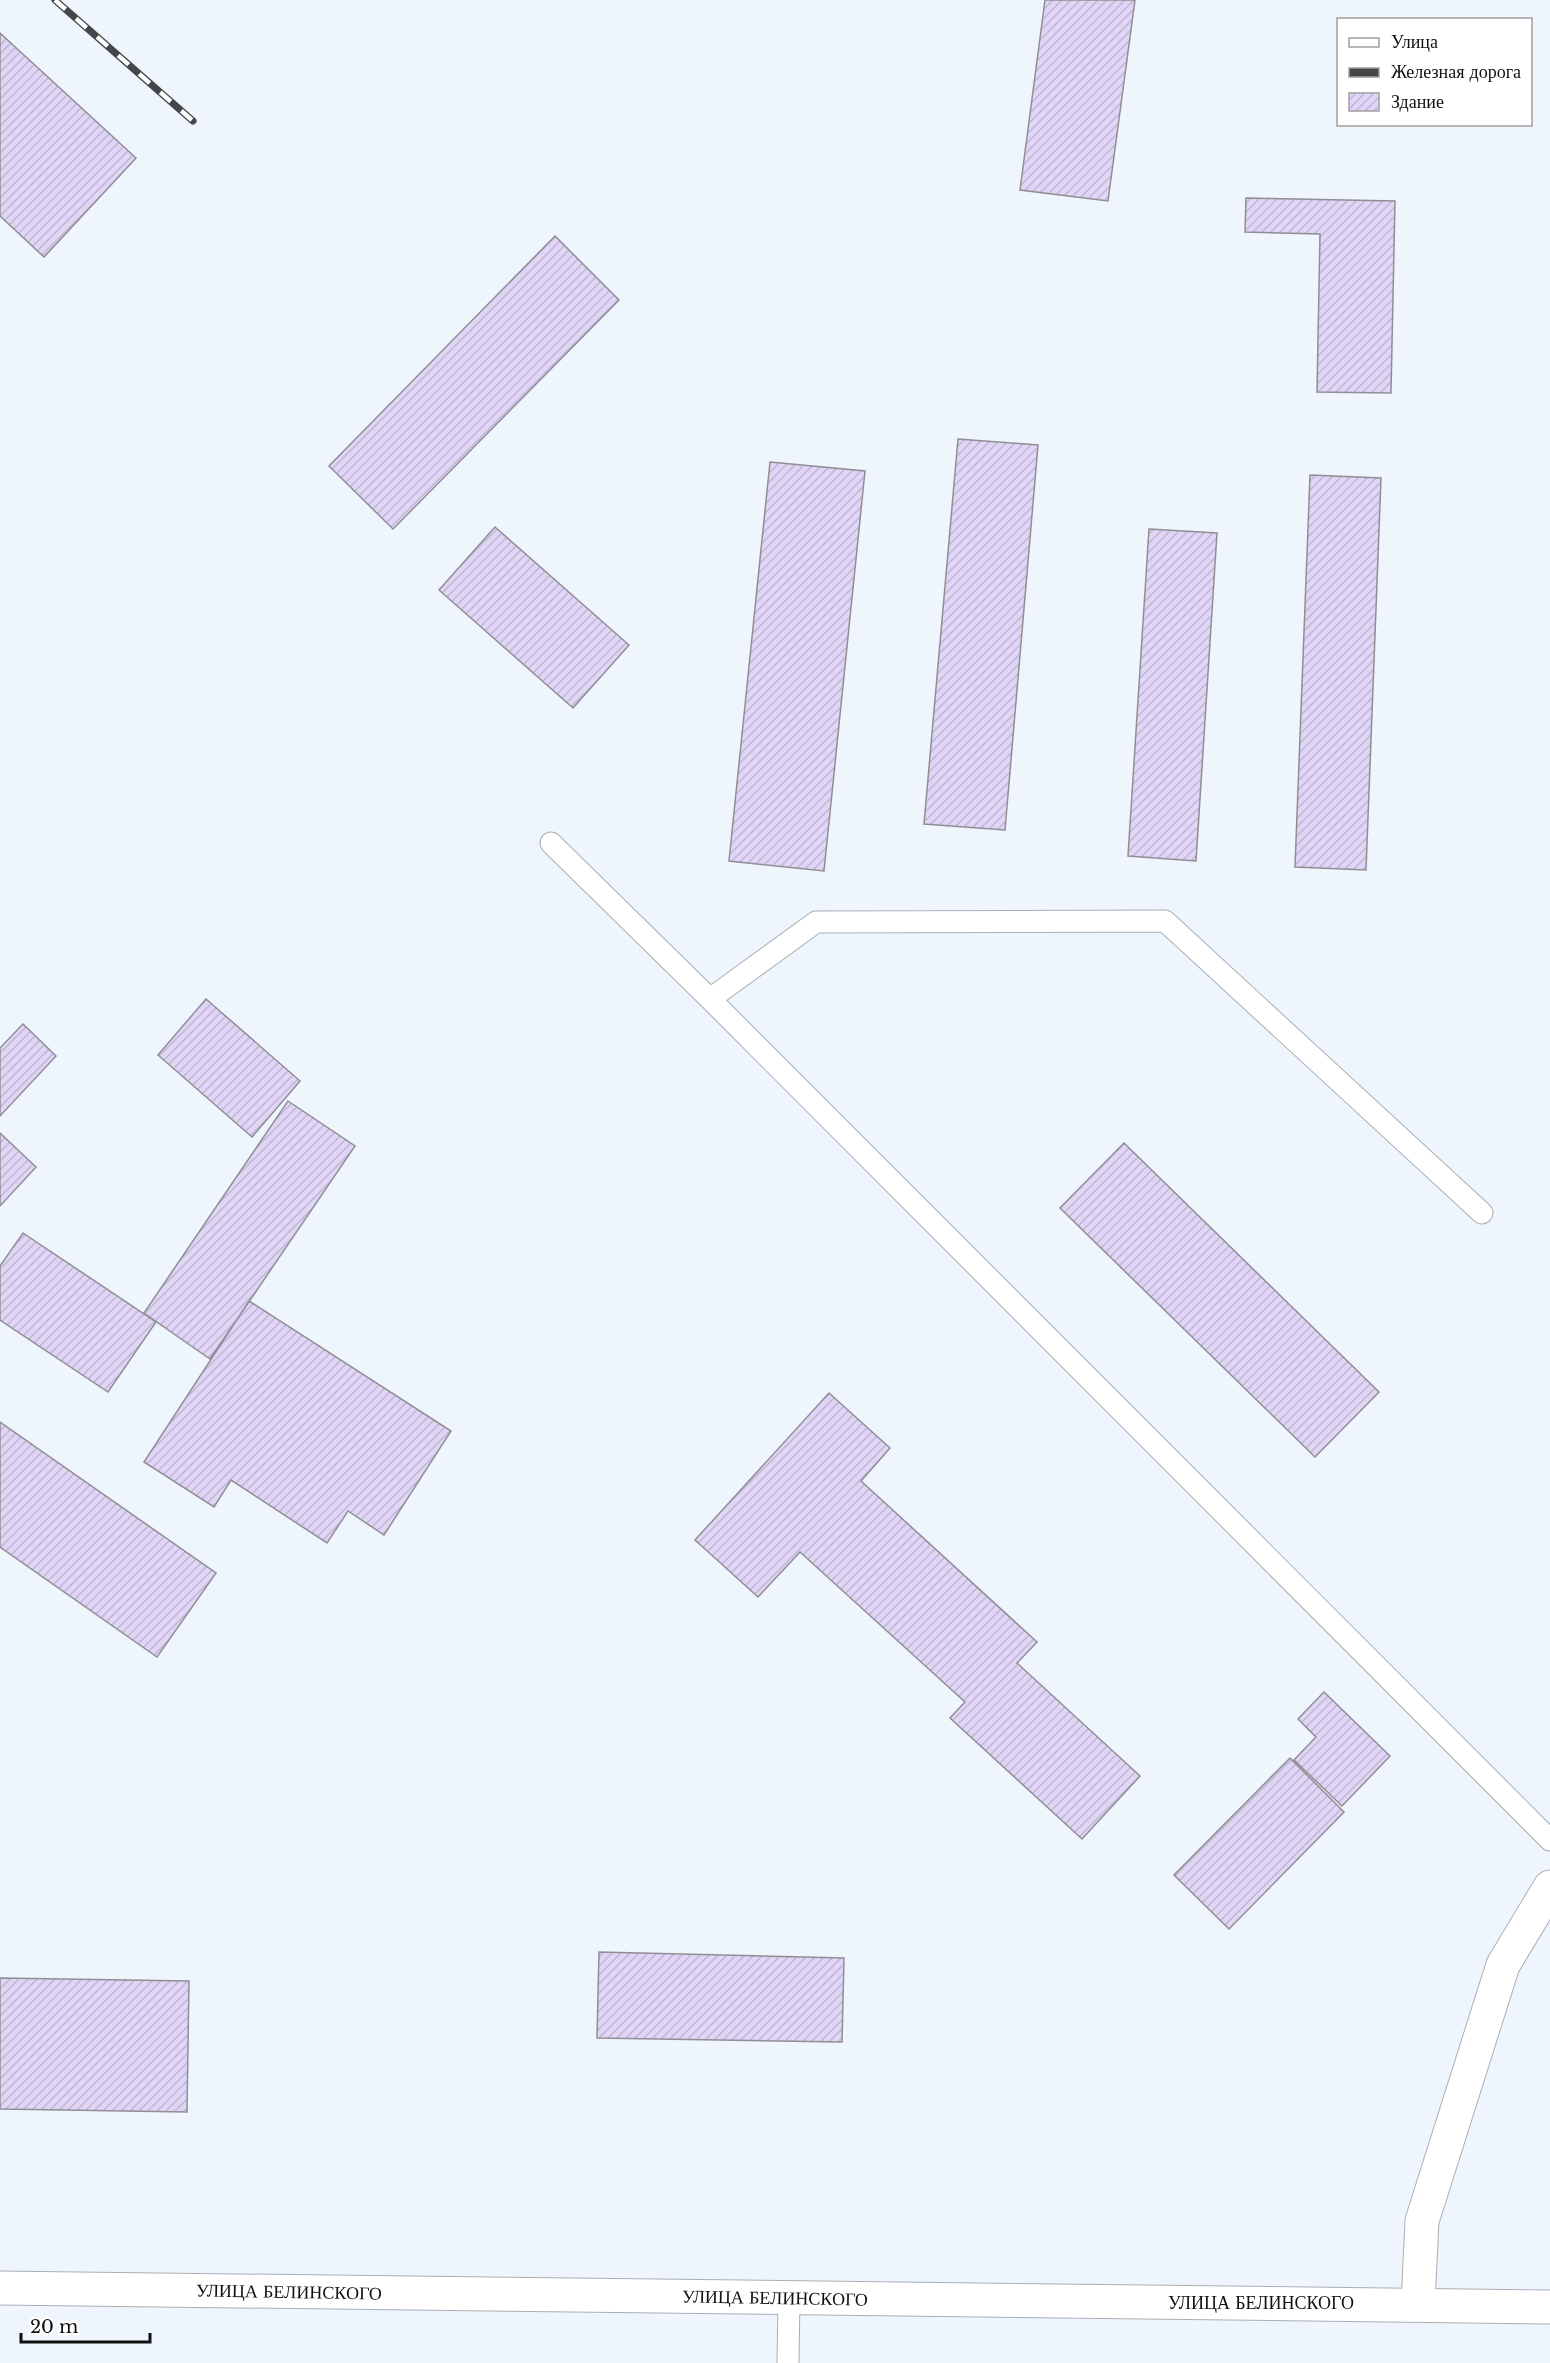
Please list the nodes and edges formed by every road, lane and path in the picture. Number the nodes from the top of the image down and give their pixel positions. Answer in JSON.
{"nodes":[{"id":1,"x":551,"y":843,"type":"dead end"},
{"id":2,"x":710,"y":999,"type":"junction"},
{"id":3,"x":1482,"y":1213,"type":"dead end"},
{"id":4,"x":1550,"y":1840,"type":"edge"},
{"id":5,"x":1550,"y":1887,"type":"edge"},
{"id":6,"x":0,"y":2288,"type":"edge"},
{"id":7,"x":789,"y":2299,"type":"junction"},
{"id":8,"x":1418,"y":2304,"type":"junction"},
{"id":9,"x":1550,"y":2307,"type":"edge"},
{"id":10,"x":788,"y":2363,"type":"edge"}],
"edges":[{"from":1,"to":2,"type":"lane"},
{"from":2,"to":3,"type":"lane"},
{"from":2,"to":4,"type":"lane"},
{"from":5,"to":8,"type":"street"},
{"from":6,"to":7,"type":"street","name":"УЛИЦА БЕЛИНСКОГО"},
{"from":7,"to":8,"type":"street","name":"УЛИЦА БЕЛИНСКОГО"},
{"from":7,"to":10,"type":"lane"},
{"from":8,"to":9,"type":"street","name":"УЛИЦА БЕЛИНСКОГО"}]}
